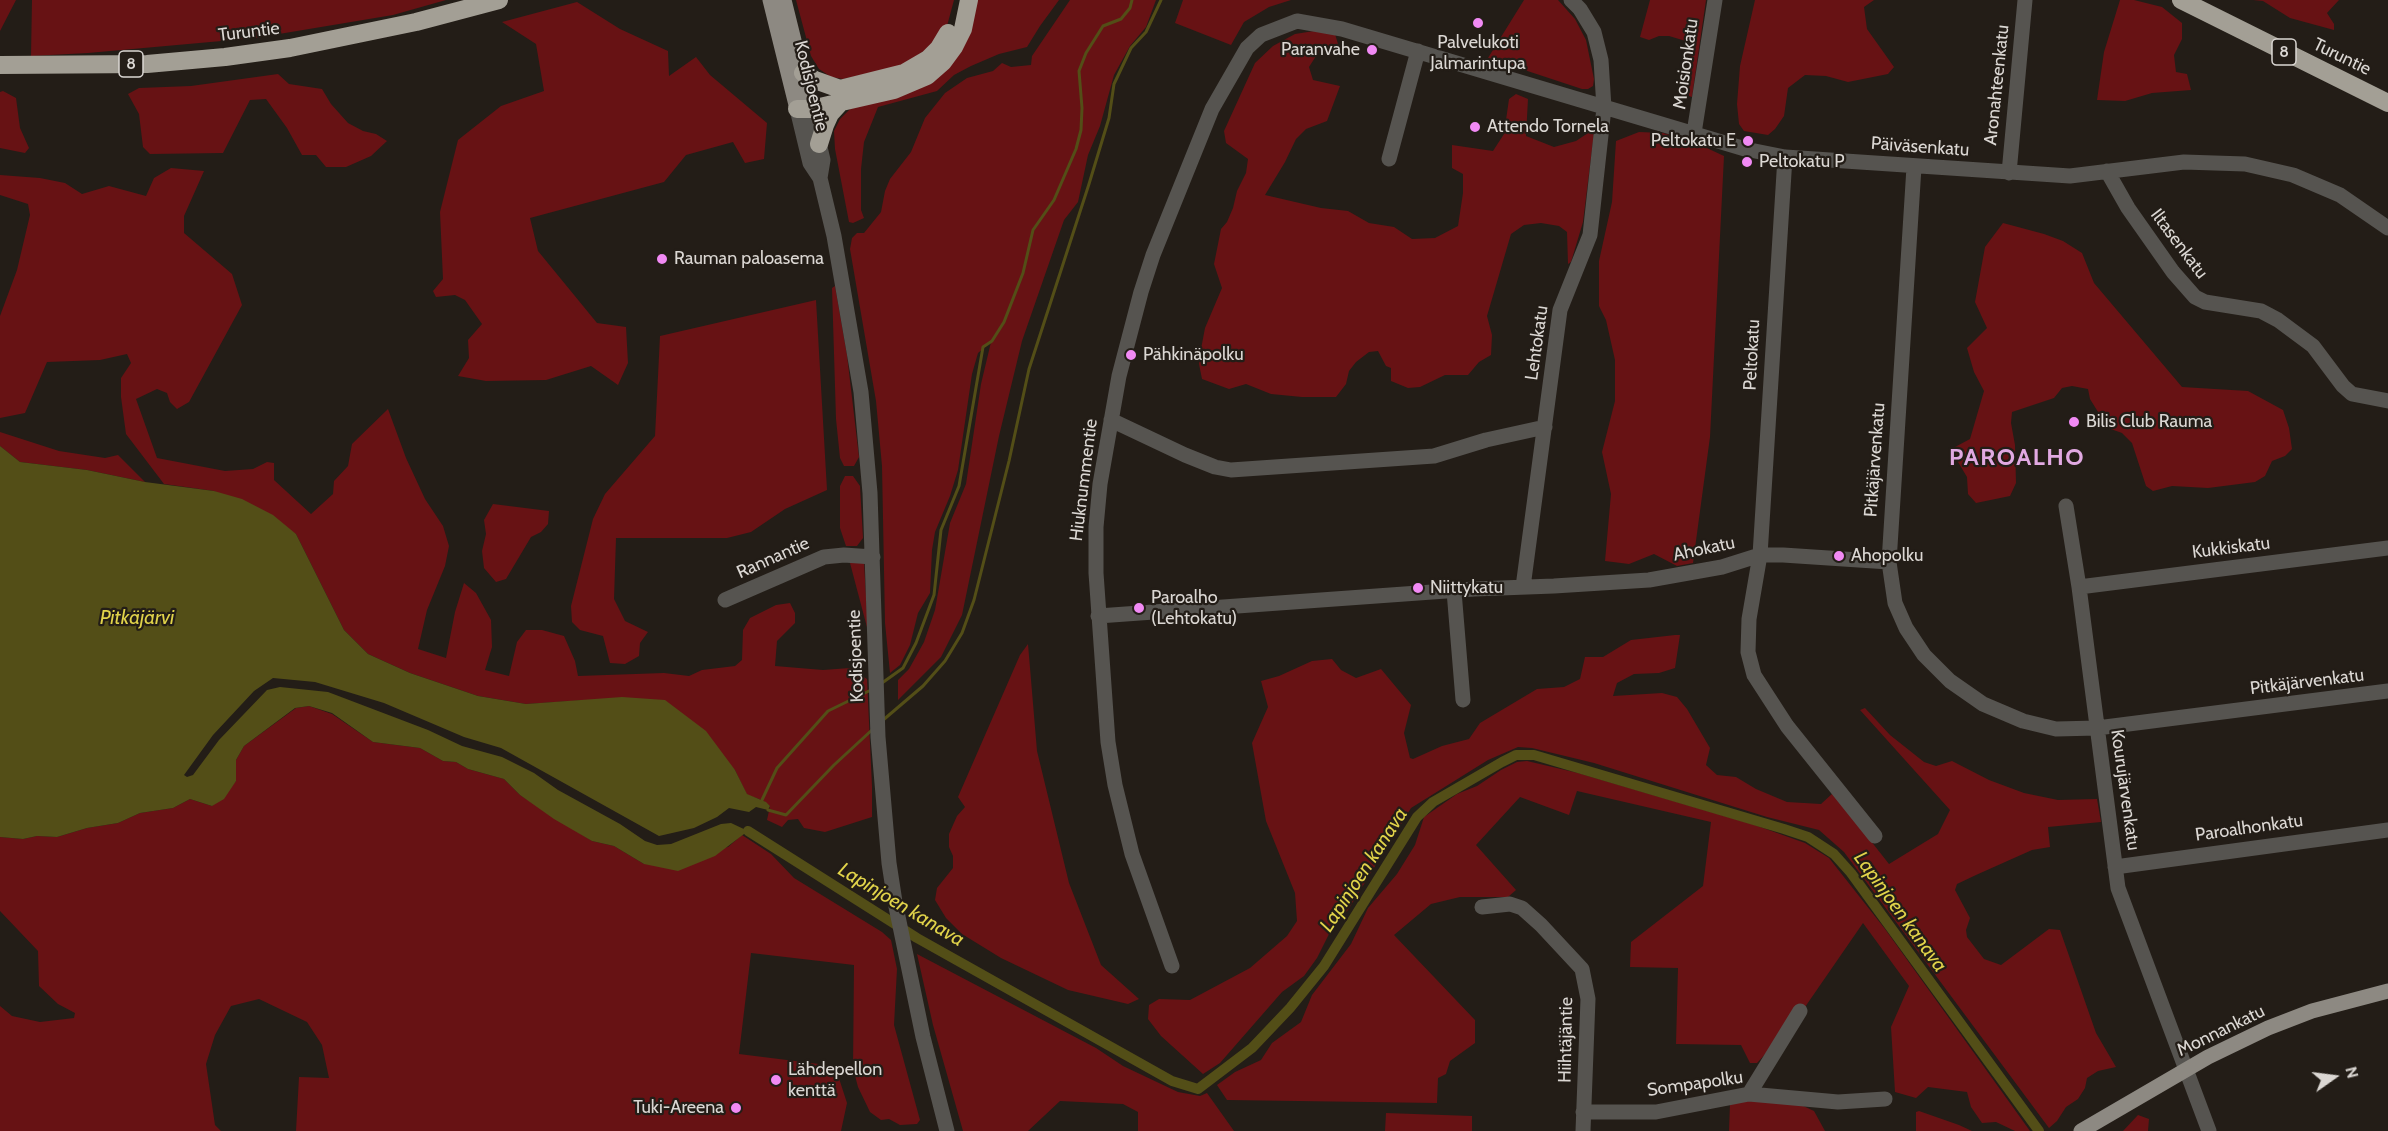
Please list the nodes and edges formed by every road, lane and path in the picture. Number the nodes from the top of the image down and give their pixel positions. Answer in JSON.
{"nodes":[{"id":1,"x":463,"y":0,"type":"edge"},
{"id":2,"x":499,"y":0,"type":"edge"},
{"id":3,"x":770,"y":0,"type":"edge"},
{"id":4,"x":784,"y":0,"type":"edge"},
{"id":5,"x":958,"y":0,"type":"edge"},
{"id":6,"x":969,"y":0,"type":"edge"},
{"id":7,"x":1571,"y":0,"type":"edge"},
{"id":8,"x":1715,"y":0,"type":"edge"},
{"id":9,"x":2025,"y":0,"type":"edge"},
{"id":10,"x":2181,"y":0,"type":"edge"},
{"id":11,"x":416,"y":22,"type":"junction"},
{"id":12,"x":1274,"y":28,"type":"joint"},
{"id":13,"x":1418,"y":51,"type":"junction"},
{"id":14,"x":0,"y":65,"type":"edge"},
{"id":15,"x":803,"y":73,"type":"junction"},
{"id":16,"x":840,"y":96,"type":"junction"},
{"id":17,"x":2388,"y":103,"type":"edge"},
{"id":18,"x":806,"y":106,"type":"junction"},
{"id":19,"x":1604,"y":108,"type":"junction"},
{"id":20,"x":1694,"y":134,"type":"junction"},
{"id":21,"x":819,"y":144,"type":"junction"},
{"id":22,"x":1785,"y":157,"type":"junction"},
{"id":23,"x":1389,"y":159,"type":"dead end"},
{"id":24,"x":1914,"y":167,"type":"junction"},
{"id":25,"x":2107,"y":171,"type":"junction"},
{"id":26,"x":2009,"y":173,"type":"junction"},
{"id":27,"x":820,"y":178,"type":"junction"},
{"id":28,"x":2388,"y":228,"type":"edge"},
{"id":29,"x":2388,"y":401,"type":"edge"},
{"id":30,"x":1111,"y":420,"type":"junction"},
{"id":31,"x":1545,"y":427,"type":"junction"},
{"id":32,"x":2066,"y":506,"type":"dead end"},
{"id":33,"x":2388,"y":548,"type":"edge"},
{"id":34,"x":1760,"y":555,"type":"junction"},
{"id":35,"x":873,"y":557,"type":"junction"},
{"id":36,"x":1889,"y":562,"type":"junction"},
{"id":37,"x":1525,"y":587,"type":"junction"},
{"id":38,"x":2079,"y":587,"type":"junction"},
{"id":39,"x":1454,"y":591,"type":"junction"},
{"id":40,"x":725,"y":600,"type":"dead end"},
{"id":41,"x":1098,"y":616,"type":"junction"},
{"id":42,"x":2388,"y":692,"type":"edge"},
{"id":43,"x":1463,"y":700,"type":"dead end"},
{"id":44,"x":2097,"y":728,"type":"junction"},
{"id":45,"x":2388,"y":830,"type":"edge"},
{"id":46,"x":1875,"y":836,"type":"dead end"},
{"id":47,"x":2115,"y":867,"type":"junction"},
{"id":48,"x":1482,"y":907,"type":"dead end"},
{"id":49,"x":1172,"y":966,"type":"dead end"},
{"id":50,"x":2388,"y":991,"type":"edge"},
{"id":51,"x":1800,"y":1011,"type":"dead end"},
{"id":52,"x":2187,"y":1068,"type":"junction"},
{"id":53,"x":1749,"y":1094,"type":"junction"},
{"id":54,"x":1885,"y":1100,"type":"dead end"},
{"id":55,"x":1584,"y":1113,"type":"junction"},
{"id":56,"x":947,"y":1131,"type":"edge"},
{"id":57,"x":1584,"y":1131,"type":"edge"},
{"id":58,"x":2081,"y":1131,"type":"edge"},
{"id":59,"x":2209,"y":1131,"type":"edge"}],
"edges":[{"from":1,"to":11,"type":"highway"},
{"from":2,"to":11,"type":"highway","name":"Turuntie","number":"8"},
{"from":3,"to":18,"type":"main road","name":"Kodisjoentie"},
{"from":4,"to":15,"type":"main road","name":"Kodisjoentie"},
{"from":5,"to":16,"type":"highway"},
{"from":6,"to":16,"type":"highway"},
{"from":7,"to":19,"type":"street","name":"Lehtokatu"},
{"from":8,"to":20,"type":"street","name":"Moisionkatu"},
{"from":9,"to":26,"type":"street","name":"Aronahteenkatu"},
{"from":10,"to":17,"type":"highway","name":"Turuntie","number":"8"},
{"from":11,"to":14,"type":"highway","name":"Turuntie","number":"8"},
{"from":12,"to":13,"type":"street","name":"Päiväsenkatu"},
{"from":12,"to":30,"type":"street","name":"Hiuknummentie"},
{"from":13,"to":19,"type":"street","name":"Päiväsenkatu"},
{"from":13,"to":23,"type":"street"},
{"from":15,"to":16,"type":"highway"},
{"from":15,"to":18,"type":"main road","name":"Kodisjoentie"},
{"from":16,"to":18,"type":"highway"},
{"from":16,"to":21,"type":"highway"},
{"from":18,"to":21,"type":"street","name":"Kodisjoentie"},
{"from":18,"to":27,"type":"street","name":"Kodisjoentie"},
{"from":19,"to":20,"type":"street","name":"Päiväsenkatu"},
{"from":19,"to":31,"type":"street","name":"Lehtokatu"},
{"from":20,"to":22,"type":"street","name":"Päiväsenkatu"},
{"from":21,"to":27,"type":"street","name":"Kodisjoentie"},
{"from":22,"to":24,"type":"street","name":"Päiväsenkatu"},
{"from":22,"to":34,"type":"street","name":"Peltokatu"},
{"from":24,"to":26,"type":"street","name":"Päiväsenkatu"},
{"from":24,"to":36,"type":"street","name":"Pitkäjärvenkatu"},
{"from":25,"to":26,"type":"street","name":"Päiväsenkatu"},
{"from":25,"to":28,"type":"street","name":"Päiväsenkatu"},
{"from":25,"to":29,"type":"street","name":"Iltasenkatu"},
{"from":27,"to":35,"type":"street","name":"Kodisjoentie"},
{"from":30,"to":31,"type":"street"},
{"from":30,"to":41,"type":"street","name":"Hiuknummentie"},
{"from":31,"to":37,"type":"street","name":"Lehtokatu"},
{"from":32,"to":38,"type":"street","name":"Kourujärvenkatu"},
{"from":33,"to":38,"type":"street","name":"Kukkiskatu"},
{"from":34,"to":36,"type":"street","name":"Ahokatu"},
{"from":34,"to":37,"type":"street","name":"Ahokatu"},
{"from":34,"to":46,"type":"street"},
{"from":35,"to":40,"type":"street","name":"Rannantie"},
{"from":35,"to":56,"type":"street","name":"Kodisjoentie"},
{"from":36,"to":44,"type":"street","name":"Pitkäjärvenkatu"},
{"from":37,"to":39,"type":"street"},
{"from":38,"to":44,"type":"street","name":"Kourujärvenkatu"},
{"from":39,"to":41,"type":"street"},
{"from":39,"to":43,"type":"street"},
{"from":41,"to":49,"type":"street","name":"Hiuknummentie"},
{"from":42,"to":44,"type":"street","name":"Pitkäjärvenkatu"},
{"from":44,"to":47,"type":"street","name":"Kourujärvenkatu"},
{"from":45,"to":47,"type":"street","name":"Paroalhonkatu"},
{"from":47,"to":52,"type":"street","name":"Kourujärvenkatu"},
{"from":48,"to":55,"type":"street","name":"Hiihtäjäntie"},
{"from":50,"to":52,"type":"main road","name":"Monnankatu"},
{"from":51,"to":53,"type":"street"},
{"from":52,"to":58,"type":"main road","name":"Monnankatu"},
{"from":52,"to":59,"type":"street","name":"Kourujärvenkatu"},
{"from":53,"to":54,"type":"street","name":"Sompapolku"},
{"from":53,"to":55,"type":"street","name":"Sompapolku"},
{"from":55,"to":57,"type":"street","name":"Hiihtäjäntie"}]}
